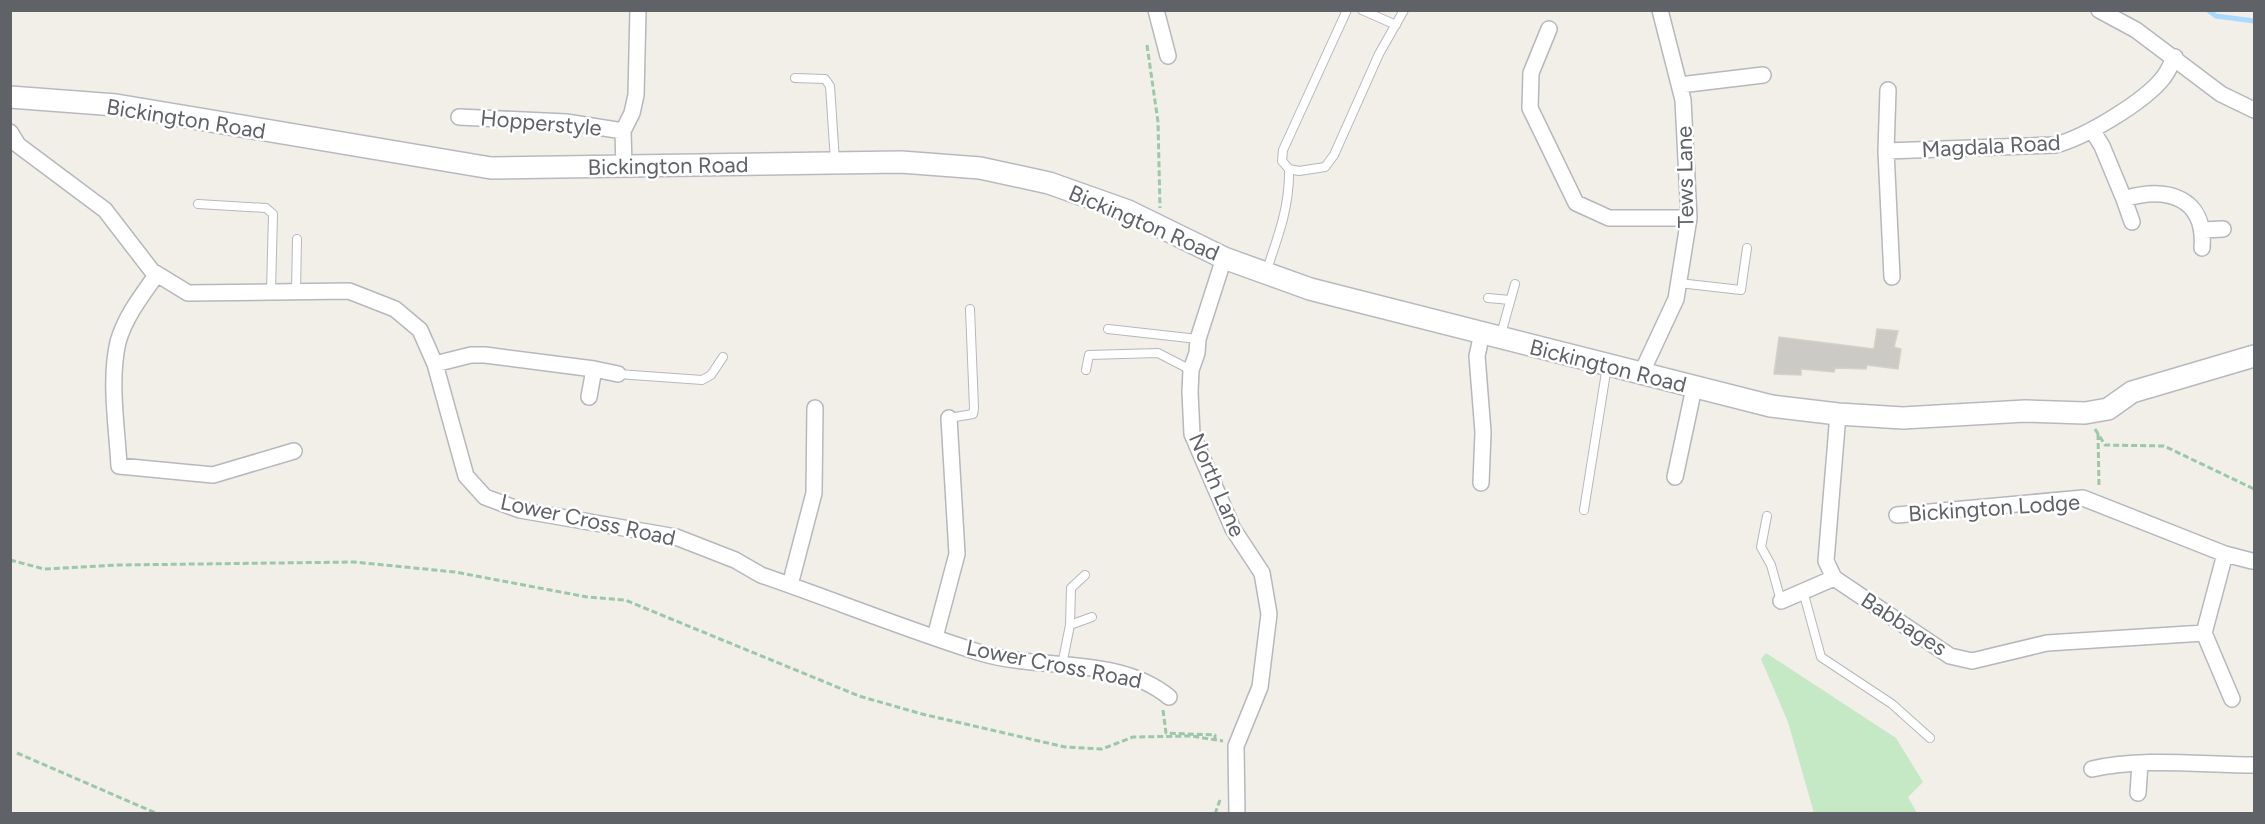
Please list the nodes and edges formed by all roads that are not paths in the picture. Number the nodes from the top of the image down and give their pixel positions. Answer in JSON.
{"nodes":[{"id":1,"x":638,"y":10,"type":"edge"},
{"id":2,"x":1156,"y":10,"type":"edge"},
{"id":3,"x":1347,"y":10,"type":"edge"},
{"id":4,"x":1362,"y":10,"type":"edge"},
{"id":5,"x":1404,"y":10,"type":"edge"},
{"id":6,"x":1660,"y":10,"type":"edge"},
{"id":7,"x":2099,"y":10,"type":"edge"},
{"id":8,"x":1396,"y":25,"type":"junction"},
{"id":9,"x":1549,"y":29,"type":"dead end"},
{"id":10,"x":1168,"y":56,"type":"dead end"},
{"id":11,"x":2175,"y":57,"type":"junction"},
{"id":12,"x":1763,"y":75,"type":"dead end"},
{"id":13,"x":795,"y":78,"type":"dead end"},
{"id":14,"x":1680,"y":85,"type":"junction"},
{"id":15,"x":1888,"y":90,"type":"dead end"},
{"id":16,"x":10,"y":97,"type":"edge"},
{"id":17,"x":2254,"y":110,"type":"edge"},
{"id":18,"x":459,"y":117,"type":"dead end"},
{"id":19,"x":2092,"y":130,"type":"junction"},
{"id":20,"x":623,"y":131,"type":"junction"},
{"id":21,"x":10,"y":132,"type":"edge"},
{"id":22,"x":1886,"y":152,"type":"junction"},
{"id":23,"x":836,"y":163,"type":"junction"},
{"id":24,"x":624,"y":167,"type":"junction"},
{"id":25,"x":1289,"y":169,"type":"junction"},
{"id":26,"x":2124,"y":199,"type":"junction"},
{"id":27,"x":198,"y":204,"type":"dead end"},
{"id":28,"x":1689,"y":218,"type":"junction"},
{"id":29,"x":2132,"y":222,"type":"dead end"},
{"id":30,"x":2223,"y":229,"type":"dead end"},
{"id":31,"x":2203,"y":230,"type":"junction"},
{"id":32,"x":297,"y":239,"type":"dead end"},
{"id":33,"x":1747,"y":248,"type":"dead end"},
{"id":34,"x":2202,"y":248,"type":"dead end"},
{"id":35,"x":1224,"y":258,"type":"junction"},
{"id":36,"x":1266,"y":273,"type":"junction"},
{"id":37,"x":157,"y":274,"type":"junction"},
{"id":38,"x":1892,"y":277,"type":"dead end"},
{"id":39,"x":1679,"y":283,"type":"junction"},
{"id":40,"x":1515,"y":284,"type":"dead end"},
{"id":41,"x":270,"y":292,"type":"junction"},
{"id":42,"x":296,"y":292,"type":"junction"},
{"id":43,"x":1488,"y":298,"type":"dead end"},
{"id":44,"x":1510,"y":300,"type":"junction"},
{"id":45,"x":970,"y":309,"type":"dead end"},
{"id":46,"x":1108,"y":329,"type":"dead end"},
{"id":47,"x":1491,"y":335,"type":"junction"},
{"id":48,"x":1198,"y":339,"type":"junction"},
{"id":49,"x":2254,"y":356,"type":"edge"},
{"id":50,"x":723,"y":357,"type":"dead end"},
{"id":51,"x":435,"y":364,"type":"junction"},
{"id":52,"x":1607,"y":366,"type":"junction"},
{"id":53,"x":594,"y":369,"type":"junction"},
{"id":54,"x":1086,"y":370,"type":"dead end"},
{"id":55,"x":1191,"y":370,"type":"junction"},
{"id":56,"x":618,"y":374,"type":"joint"},
{"id":57,"x":1641,"y":374,"type":"junction"},
{"id":58,"x":1694,"y":388,"type":"junction"},
{"id":59,"x":588,"y":397,"type":"dead end"},
{"id":60,"x":815,"y":408,"type":"dead end"},
{"id":61,"x":1838,"y":414,"type":"junction"},
{"id":62,"x":949,"y":418,"type":"joint"},
{"id":63,"x":294,"y":451,"type":"dead end"},
{"id":64,"x":1675,"y":477,"type":"dead end"},
{"id":65,"x":1481,"y":483,"type":"dead end"},
{"id":66,"x":1584,"y":510,"type":"dead end"},
{"id":67,"x":1897,"y":515,"type":"dead end"},
{"id":68,"x":1767,"y":516,"type":"dead end"},
{"id":69,"x":2225,"y":554,"type":"junction"},
{"id":70,"x":2252,"y":561,"type":"dead end"},
{"id":71,"x":1085,"y":575,"type":"dead end"},
{"id":72,"x":1834,"y":578,"type":"junction"},
{"id":73,"x":790,"y":585,"type":"junction"},
{"id":74,"x":1803,"y":591,"type":"junction"},
{"id":75,"x":1781,"y":601,"type":"joint"},
{"id":76,"x":1092,"y":617,"type":"dead end"},
{"id":77,"x":1070,"y":624,"type":"junction"},
{"id":78,"x":2204,"y":633,"type":"junction"},
{"id":79,"x":935,"y":637,"type":"junction"},
{"id":80,"x":1062,"y":665,"type":"junction"},
{"id":81,"x":1165,"y":694,"type":"road end"},
{"id":82,"x":2232,"y":699,"type":"dead end"},
{"id":83,"x":1930,"y":738,"type":"dead end"},
{"id":84,"x":2140,"y":764,"type":"junction"},
{"id":85,"x":2254,"y":765,"type":"edge"},
{"id":86,"x":2092,"y":769,"type":"dead end"},
{"id":87,"x":2138,"y":793,"type":"dead end"},
{"id":88,"x":1237,"y":813,"type":"edge"}],
"edges":[{"from":1,"to":20,"type":"street","name":"Hopperstyle"},
{"from":2,"to":10,"type":"street"},
{"from":3,"to":25,"type":"lane"},
{"from":4,"to":8,"type":"lane"},
{"from":5,"to":8,"type":"lane"},
{"from":6,"to":14,"type":"street","name":"Tews Lane"},
{"from":7,"to":11,"type":"street"},
{"from":8,"to":25,"type":"lane"},
{"from":9,"to":28,"type":"street"},
{"from":11,"to":17,"type":"street"},
{"from":11,"to":19,"type":"street","name":"Magdala Road"},
{"from":12,"to":14,"type":"street"},
{"from":13,"to":23,"type":"lane"},
{"from":14,"to":28,"type":"street","name":"Tews Lane"},
{"from":15,"to":22,"type":"street"},
{"from":16,"to":24,"type":"main road","name":"Bickington Road"},
{"from":18,"to":20,"type":"street","name":"Hopperstyle"},
{"from":19,"to":22,"type":"street","name":"Magdala Road"},
{"from":19,"to":26,"type":"street","name":"Magdala Road"},
{"from":20,"to":24,"type":"street","name":"Hopperstyle"},
{"from":21,"to":37,"type":"street","name":"Lower Cross Road"},
{"from":22,"to":38,"type":"street"},
{"from":23,"to":24,"type":"main road","name":"Bickington Road"},
{"from":23,"to":35,"type":"main road","name":"Bickington Road"},
{"from":25,"to":36,"type":"lane"},
{"from":26,"to":29,"type":"street","name":"Magdala Road"},
{"from":26,"to":31,"type":"street"},
{"from":27,"to":41,"type":"lane"},
{"from":28,"to":39,"type":"street","name":"Tews Lane"},
{"from":30,"to":31,"type":"street"},
{"from":31,"to":34,"type":"street"},
{"from":32,"to":42,"type":"lane"},
{"from":33,"to":39,"type":"lane"},
{"from":35,"to":36,"type":"main road","name":"Bickington Road"},
{"from":35,"to":48,"type":"street","name":"North Lane"},
{"from":36,"to":47,"type":"main road","name":"Bickington Road"},
{"from":37,"to":41,"type":"street","name":"Lower Cross Road"},
{"from":37,"to":63,"type":"street"},
{"from":39,"to":57,"type":"street","name":"Tews Lane"},
{"from":40,"to":44,"type":"lane"},
{"from":41,"to":42,"type":"street","name":"Lower Cross Road"},
{"from":42,"to":51,"type":"street","name":"Lower Cross Road"},
{"from":43,"to":44,"type":"lane"},
{"from":44,"to":47,"type":"lane"},
{"from":45,"to":62,"type":"lane"},
{"from":46,"to":48,"type":"lane"},
{"from":47,"to":52,"type":"main road","name":"Bickington Road"},
{"from":47,"to":65,"type":"street"},
{"from":48,"to":55,"type":"street","name":"North Lane"},
{"from":49,"to":61,"type":"main road","name":"Bickington Road"},
{"from":50,"to":56,"type":"lane"},
{"from":51,"to":53,"type":"street"},
{"from":51,"to":73,"type":"street","name":"Lower Cross Road"},
{"from":52,"to":57,"type":"main road","name":"Bickington Road"},
{"from":52,"to":66,"type":"lane"},
{"from":53,"to":56,"type":"street"},
{"from":53,"to":59,"type":"street"},
{"from":54,"to":55,"type":"lane"},
{"from":55,"to":88,"type":"street","name":"North Lane"},
{"from":57,"to":58,"type":"main road","name":"Bickington Road"},
{"from":58,"to":61,"type":"main road","name":"Bickington Road"},
{"from":58,"to":64,"type":"street"},
{"from":60,"to":73,"type":"street"},
{"from":61,"to":72,"type":"street"},
{"from":62,"to":79,"type":"street","name":"Lower Cross Road"},
{"from":67,"to":69,"type":"street","name":"Bickington Lodge"},
{"from":68,"to":75,"type":"lane"},
{"from":69,"to":70,"type":"street","name":"Bickington Lodge"},
{"from":69,"to":78,"type":"street"},
{"from":71,"to":77,"type":"lane"},
{"from":72,"to":74,"type":"street"},
{"from":72,"to":78,"type":"street","name":"Babbages"},
{"from":73,"to":79,"type":"street","name":"Lower Cross Road"},
{"from":74,"to":75,"type":"street"},
{"from":74,"to":83,"type":"lane"},
{"from":76,"to":77,"type":"lane"},
{"from":77,"to":80,"type":"lane"},
{"from":78,"to":82,"type":"street"},
{"from":79,"to":80,"type":"street","name":"Lower Cross Road"},
{"from":80,"to":81,"type":"street","name":"Lower Cross Road"},
{"from":84,"to":85,"type":"street"},
{"from":84,"to":86,"type":"street"},
{"from":84,"to":87,"type":"street"}]}
